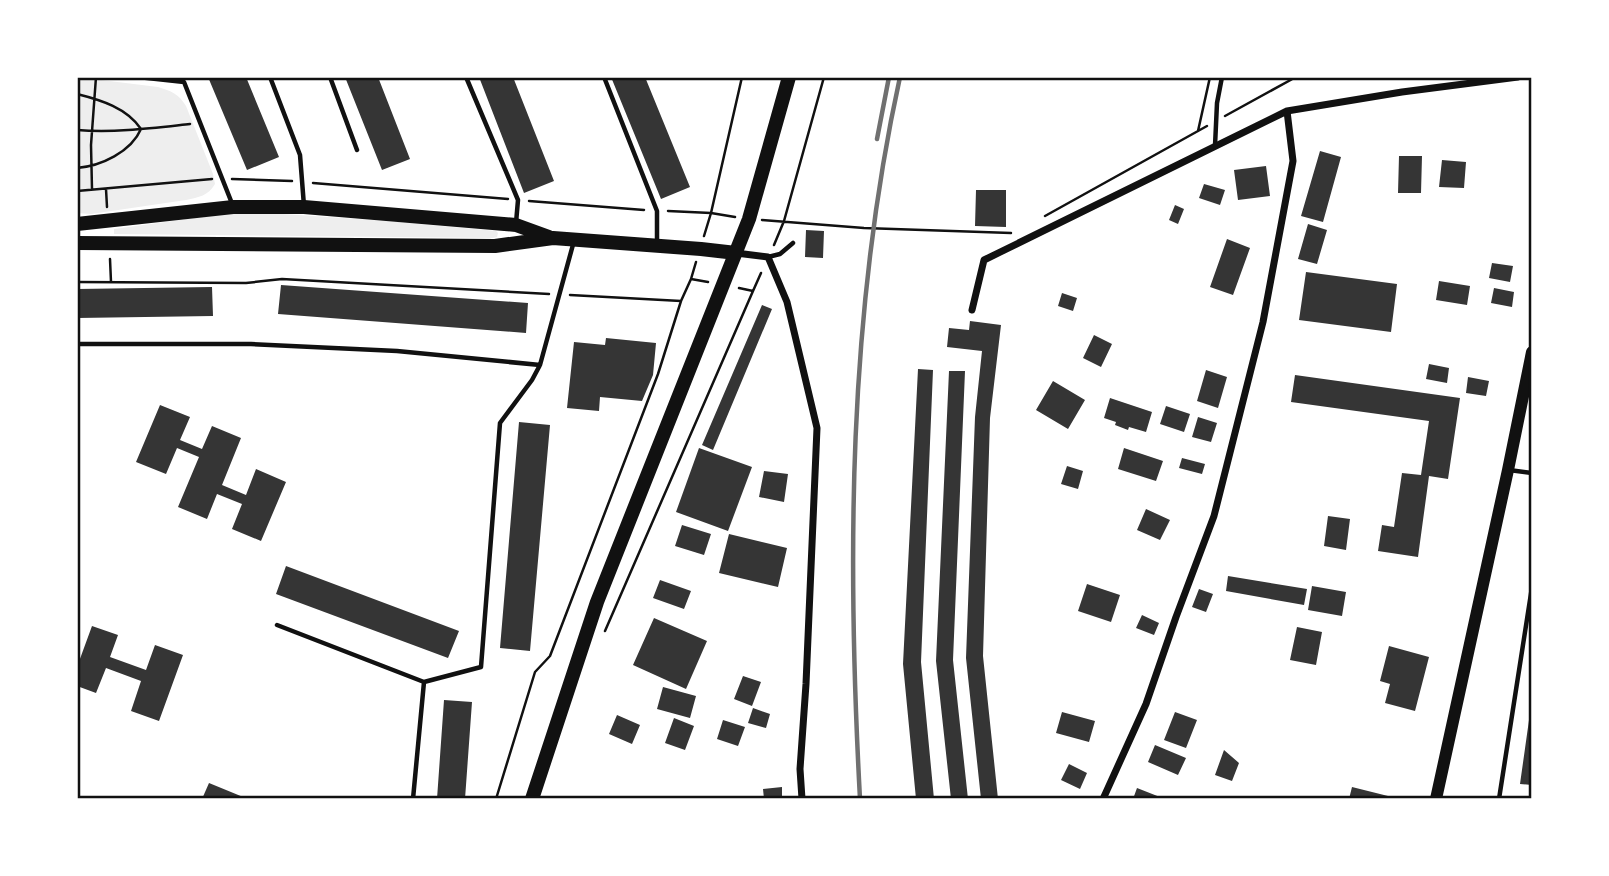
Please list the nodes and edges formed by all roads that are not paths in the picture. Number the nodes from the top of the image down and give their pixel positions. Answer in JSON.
{"nodes":[{"id":1,"x":138,"y":77,"type":"edge"},
{"id":2,"x":270,"y":77,"type":"edge"},
{"id":3,"x":330,"y":77,"type":"edge"},
{"id":4,"x":466,"y":77,"type":"edge"},
{"id":5,"x":604,"y":77,"type":"edge"},
{"id":6,"x":789,"y":77,"type":"edge"},
{"id":7,"x":1222,"y":77,"type":"edge"},
{"id":8,"x":1518,"y":77,"type":"edge"},
{"id":9,"x":1287,"y":111,"type":"junction"},
{"id":10,"x":1215,"y":146,"type":"junction"},
{"id":11,"x":356,"y":150,"type":"dead end"},
{"id":12,"x":233,"y":206,"type":"junction"},
{"id":13,"x":304,"y":206,"type":"junction"},
{"id":14,"x":77,"y":224,"type":"edge"},
{"id":15,"x":516,"y":225,"type":"junction"},
{"id":16,"x":554,"y":239,"type":"junction"},
{"id":17,"x":574,"y":240,"type":"junction"},
{"id":18,"x":77,"y":243,"type":"edge"},
{"id":19,"x":793,"y":243,"type":"dead end"},
{"id":20,"x":657,"y":246,"type":"junction"},
{"id":21,"x":736,"y":253,"type":"junction"},
{"id":22,"x":768,"y":257,"type":"junction"},
{"id":23,"x":972,"y":310,"type":"dead end"},
{"id":24,"x":77,"y":344,"type":"edge"},
{"id":25,"x":1532,"y":352,"type":"edge"},
{"id":26,"x":540,"y":365,"type":"junction"},
{"id":27,"x":1530,"y":370,"type":"edge"},
{"id":28,"x":1508,"y":470,"type":"junction"},
{"id":29,"x":1532,"y":473,"type":"edge"},
{"id":30,"x":1532,"y":587,"type":"edge"},
{"id":31,"x":277,"y":625,"type":"dead end"},
{"id":32,"x":424,"y":682,"type":"junction"},
{"id":33,"x":413,"y":799,"type":"edge"},
{"id":34,"x":532,"y":799,"type":"edge"},
{"id":35,"x":802,"y":799,"type":"edge"},
{"id":36,"x":1103,"y":799,"type":"edge"},
{"id":37,"x":1436,"y":799,"type":"edge"},
{"id":38,"x":1499,"y":799,"type":"edge"}],
"edges":[{"from":1,"to":12,"type":"lane"},
{"from":2,"to":13,"type":"lane"},
{"from":3,"to":11,"type":"lane"},
{"from":4,"to":15,"type":"lane"},
{"from":5,"to":20,"type":"lane"},
{"from":6,"to":21,"type":"main road"},
{"from":7,"to":10,"type":"lane"},
{"from":8,"to":9,"type":"street"},
{"from":9,"to":10,"type":"street"},
{"from":9,"to":36,"type":"street"},
{"from":10,"to":23,"type":"street"},
{"from":12,"to":13,"type":"main road"},
{"from":12,"to":14,"type":"main road"},
{"from":13,"to":15,"type":"main road"},
{"from":15,"to":16,"type":"main road"},
{"from":16,"to":17,"type":"main road"},
{"from":16,"to":18,"type":"main road"},
{"from":17,"to":20,"type":"main road"},
{"from":17,"to":26,"type":"lane"},
{"from":19,"to":22,"type":"lane"},
{"from":20,"to":21,"type":"main road"},
{"from":21,"to":22,"type":"street"},
{"from":21,"to":34,"type":"main road"},
{"from":22,"to":35,"type":"street"},
{"from":24,"to":26,"type":"lane"},
{"from":25,"to":27,"type":"street"},
{"from":26,"to":32,"type":"lane"},
{"from":27,"to":28,"type":"street"},
{"from":28,"to":29,"type":"lane"},
{"from":28,"to":37,"type":"street"},
{"from":30,"to":38,"type":"lane"},
{"from":31,"to":32,"type":"lane"},
{"from":32,"to":33,"type":"lane"}]}
